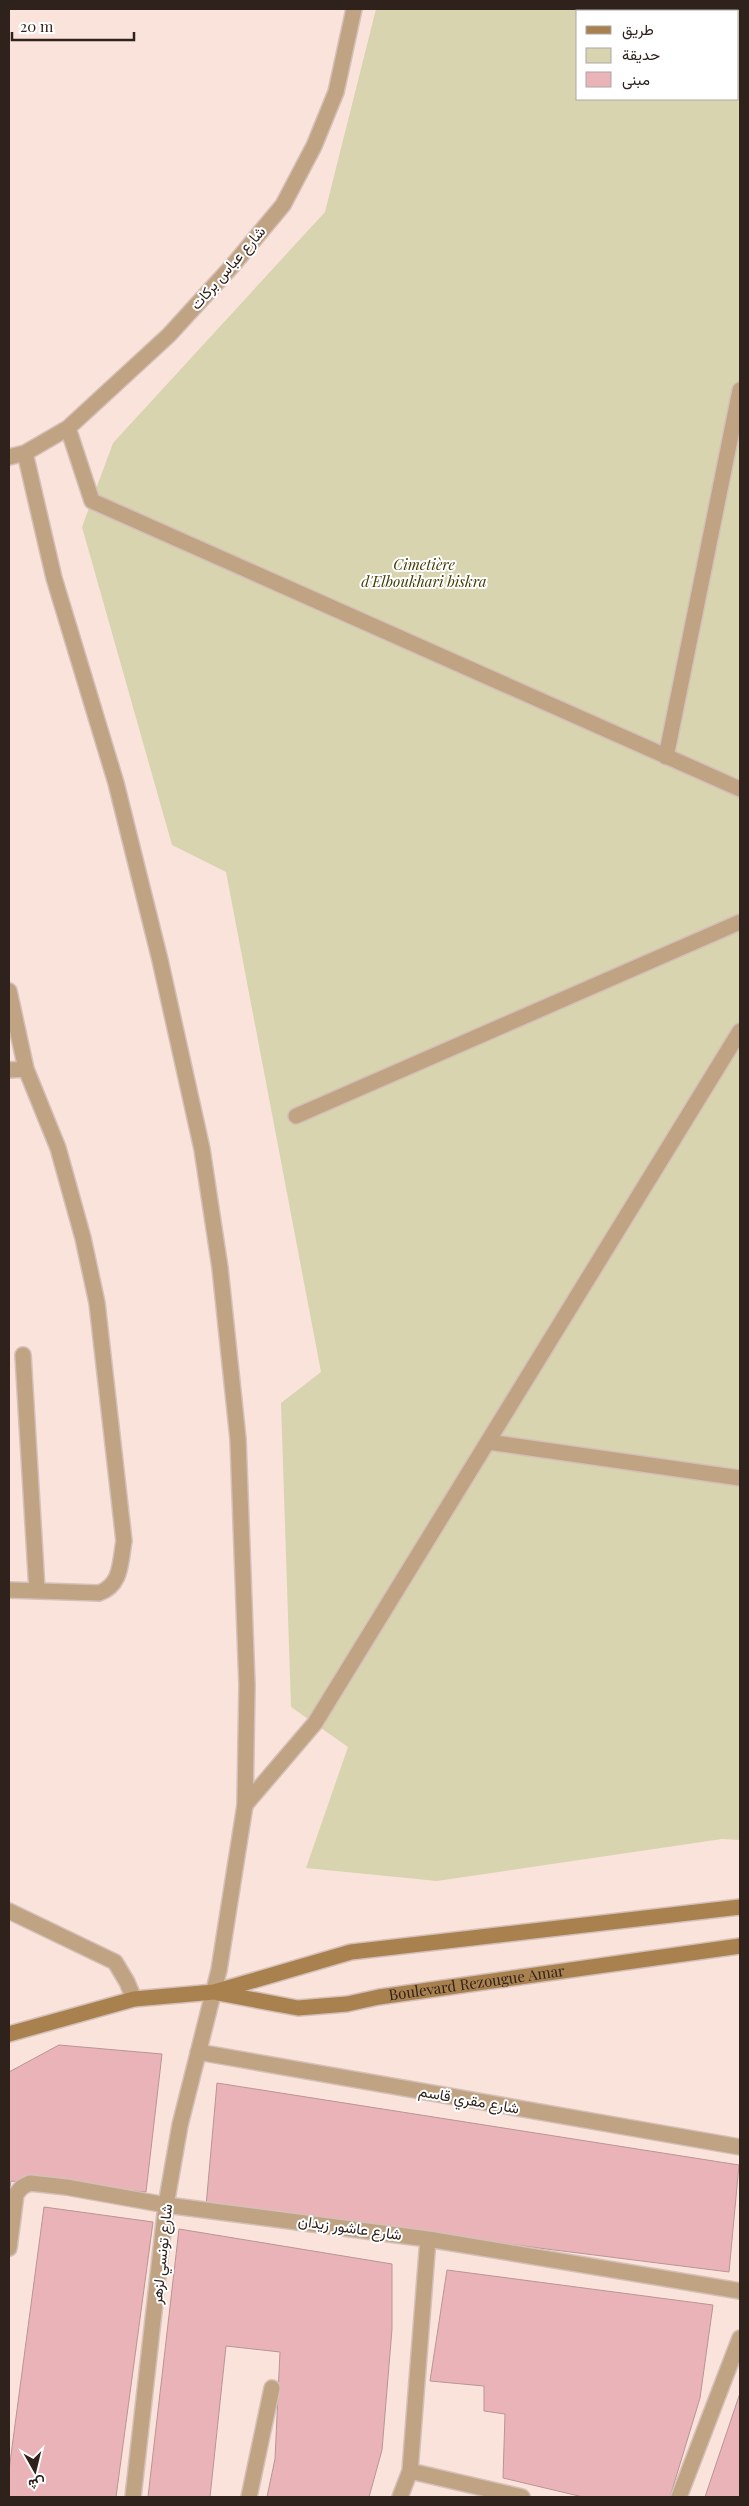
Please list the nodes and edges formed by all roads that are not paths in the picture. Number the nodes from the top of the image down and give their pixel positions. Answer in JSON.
{"nodes":[{"id":1,"x":354,"y":9,"type":"edge"},
{"id":2,"x":740,"y":390,"type":"edge"},
{"id":3,"x":739,"y":407,"type":"edge"},
{"id":4,"x":68,"y":428,"type":"junction"},
{"id":5,"x":25,"y":453,"type":"junction"},
{"id":6,"x":9,"y":457,"type":"edge"},
{"id":7,"x":666,"y":757,"type":"junction"},
{"id":8,"x":740,"y":789,"type":"edge"},
{"id":9,"x":740,"y":922,"type":"edge"},
{"id":10,"x":9,"y":990,"type":"edge"},
{"id":11,"x":740,"y":1030,"type":"edge"},
{"id":12,"x":26,"y":1069,"type":"junction"},
{"id":13,"x":9,"y":1070,"type":"edge"},
{"id":14,"x":296,"y":1116,"type":"dead end"},
{"id":15,"x":23,"y":1355,"type":"dead end"},
{"id":16,"x":488,"y":1442,"type":"junction"},
{"id":17,"x":740,"y":1478,"type":"edge"},
{"id":18,"x":9,"y":1590,"type":"edge"},
{"id":19,"x":37,"y":1590,"type":"junction"},
{"id":20,"x":244,"y":1805,"type":"junction"},
{"id":21,"x":740,"y":1907,"type":"edge"},
{"id":22,"x":9,"y":1911,"type":"edge"},
{"id":23,"x":740,"y":1946,"type":"edge"},
{"id":24,"x":214,"y":1992,"type":"junction"},
{"id":25,"x":134,"y":1999,"type":"junction"},
{"id":26,"x":9,"y":2034,"type":"edge"},
{"id":27,"x":198,"y":2052,"type":"junction"},
{"id":28,"x":740,"y":2147,"type":"edge"},
{"id":29,"x":166,"y":2205,"type":"junction"},
{"id":30,"x":428,"y":2239,"type":"junction"},
{"id":31,"x":9,"y":2248,"type":"edge"},
{"id":32,"x":740,"y":2292,"type":"edge"},
{"id":33,"x":740,"y":2338,"type":"edge"},
{"id":34,"x":272,"y":2388,"type":"dead end"},
{"id":35,"x":410,"y":2472,"type":"junction"},
{"id":36,"x":133,"y":2497,"type":"edge"},
{"id":37,"x":249,"y":2497,"type":"edge"},
{"id":38,"x":400,"y":2497,"type":"edge"},
{"id":39,"x":522,"y":2497,"type":"edge"},
{"id":40,"x":679,"y":2497,"type":"edge"}],
"edges":[{"from":1,"to":4,"type":"street","name":"شارع عباس بركات"},
{"from":2,"to":3,"type":"street"},
{"from":3,"to":7,"type":"street"},
{"from":4,"to":5,"type":"street","name":"شارع عباس بركات"},
{"from":4,"to":7,"type":"street"},
{"from":5,"to":6,"type":"street","name":"شارع عباس بركات"},
{"from":5,"to":20,"type":"street","name":"شارع تونسي لزهر"},
{"from":7,"to":8,"type":"street"},
{"from":9,"to":14,"type":"street"},
{"from":10,"to":12,"type":"street"},
{"from":11,"to":16,"type":"street"},
{"from":12,"to":13,"type":"street"},
{"from":12,"to":19,"type":"street"},
{"from":15,"to":19,"type":"street"},
{"from":16,"to":17,"type":"street"},
{"from":16,"to":20,"type":"street"},
{"from":18,"to":19,"type":"street"},
{"from":20,"to":24,"type":"street","name":"شارع تونسي لزهر"},
{"from":21,"to":24,"type":"main road","name":"Boulevard Rezougue Amar"},
{"from":22,"to":25,"type":"street"},
{"from":23,"to":24,"type":"main road","name":"Boulevard Rezougue Amar"},
{"from":24,"to":25,"type":"main road","name":"Boulevard Rezougue Amar"},
{"from":24,"to":27,"type":"street","name":"شارع تونسي لزهر"},
{"from":25,"to":26,"type":"main road","name":"Boulevard Rezougue Amar"},
{"from":27,"to":28,"type":"street","name":"شارع مقري قاسم"},
{"from":27,"to":29,"type":"street","name":"شارع تونسي لزهر"},
{"from":29,"to":30,"type":"street","name":"شارع عاشور زيدان"},
{"from":29,"to":31,"type":"street","name":"شارع عاشور زيدان"},
{"from":29,"to":36,"type":"street","name":"شارع تونسي لزهر"},
{"from":30,"to":32,"type":"street","name":"شارع عاشور زيدان"},
{"from":30,"to":35,"type":"street"},
{"from":33,"to":40,"type":"street"},
{"from":34,"to":37,"type":"street"},
{"from":35,"to":38,"type":"street"},
{"from":35,"to":39,"type":"street"}]}
